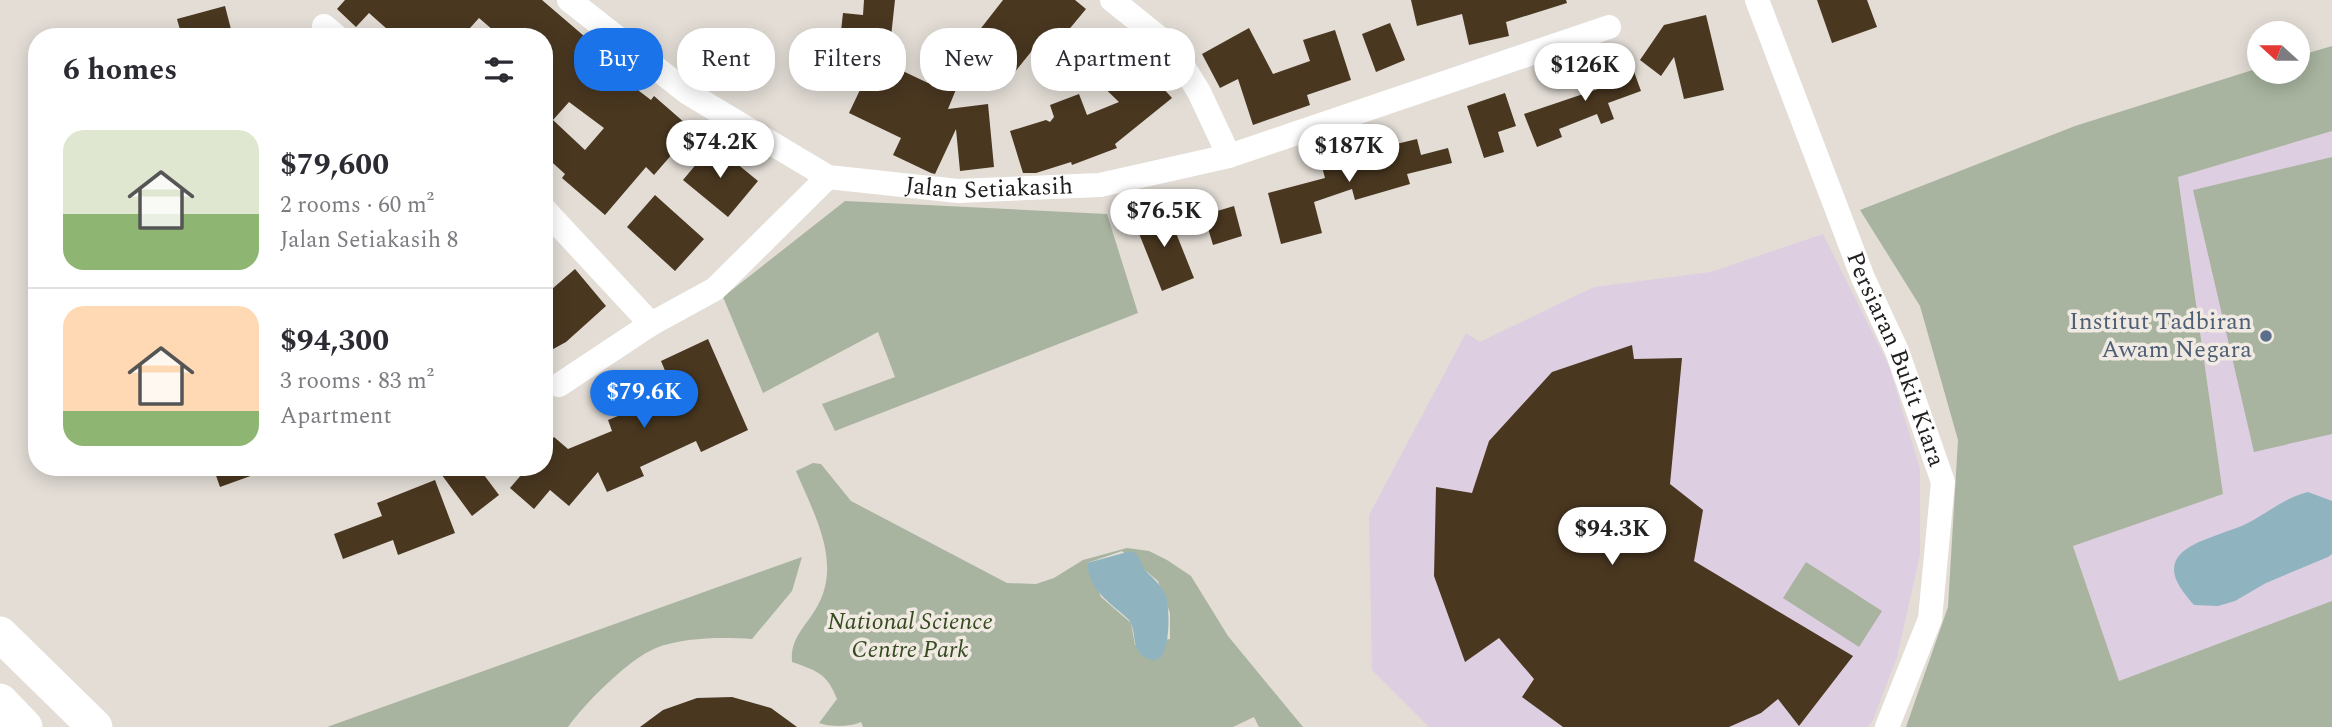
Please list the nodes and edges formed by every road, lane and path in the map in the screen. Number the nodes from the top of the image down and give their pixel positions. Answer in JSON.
{"nodes":[{"id":1,"x":569,"y":0,"type":"edge"},
{"id":2,"x":1112,"y":0,"type":"edge"},
{"id":3,"x":1757,"y":0,"type":"edge"},
{"id":4,"x":1609,"y":27,"type":"dead end"},
{"id":5,"x":1229,"y":156,"type":"junction"},
{"id":6,"x":828,"y":177,"type":"junction"},
{"id":7,"x":553,"y":219,"type":"edge"},
{"id":8,"x":651,"y":324,"type":"junction"},
{"id":9,"x":559,"y":385,"type":"dead end"},
{"id":10,"x":0,"y":634,"type":"edge"},
{"id":11,"x":0,"y":701,"type":"edge"},
{"id":12,"x":26,"y":727,"type":"edge"},
{"id":13,"x":95,"y":727,"type":"edge"},
{"id":14,"x":1887,"y":727,"type":"edge"}],
"edges":[{"from":1,"to":6,"type":"street","name":"Jalan Setiakasih"},
{"from":2,"to":5,"type":"street"},
{"from":3,"to":14,"type":"street","name":"Persiaran Bukit Kiara"},
{"from":4,"to":5,"type":"street","name":"Jalan Setiakasih"},
{"from":5,"to":6,"type":"street","name":"Jalan Setiakasih"},
{"from":6,"to":8,"type":"street"},
{"from":7,"to":8,"type":"street"},
{"from":8,"to":9,"type":"street"},
{"from":10,"to":13,"type":"highway"},
{"from":11,"to":12,"type":"highway"}]}
